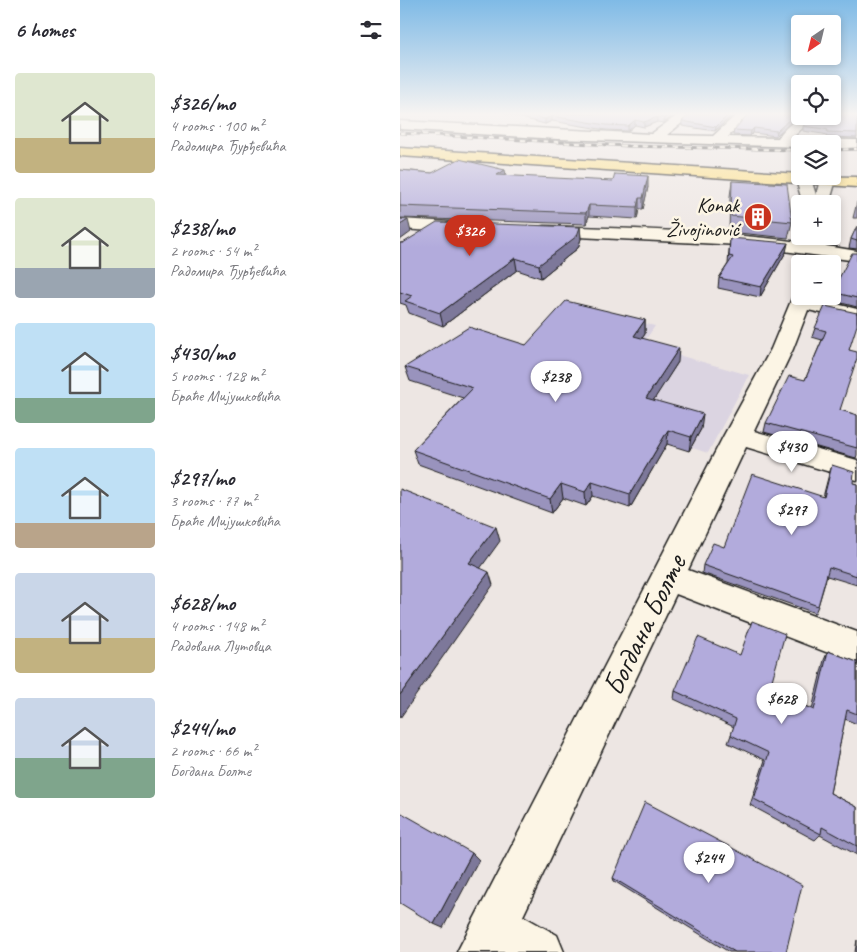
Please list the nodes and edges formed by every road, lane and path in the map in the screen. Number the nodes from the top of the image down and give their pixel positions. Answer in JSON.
{"nodes":[{"id":1,"x":517,"y":158,"type":"edge"},
{"id":2,"x":593,"y":158,"type":"edge"},
{"id":3,"x":857,"y":172,"type":"edge"},
{"id":4,"x":791,"y":173,"type":"edge"},
{"id":5,"x":791,"y":173,"type":"edge"},
{"id":6,"x":841,"y":174,"type":"edge"},
{"id":7,"x":841,"y":178,"type":"edge"},
{"id":8,"x":857,"y":182,"type":"edge"},
{"id":9,"x":400,"y":224,"type":"edge"},
{"id":10,"x":434,"y":227,"type":"junction"},
{"id":11,"x":484,"y":228,"type":"edge"},
{"id":12,"x":523,"y":230,"type":"edge"},
{"id":13,"x":414,"y":240,"type":"edge"},
{"id":14,"x":810,"y":249,"type":"edge"},
{"id":15,"x":857,"y":256,"type":"edge"},
{"id":16,"x":800,"y":305,"type":"edge"},
{"id":17,"x":823,"y":305,"type":"edge"},
{"id":18,"x":857,"y":315,"type":"edge"},
{"id":19,"x":737,"y":435,"type":"junction"},
{"id":20,"x":857,"y":470,"type":"edge"},
{"id":21,"x":669,"y":577,"type":"junction"},
{"id":22,"x":857,"y":648,"type":"edge"},
{"id":23,"x":488,"y":938,"type":"edge"},
{"id":24,"x":540,"y":952,"type":"edge"}],
"edges":[{"from":1,"to":5,"type":"main road"},
{"from":2,"to":4,"type":"main road"},
{"from":3,"to":6,"type":"main road"},
{"from":7,"to":8,"type":"main road"},
{"from":9,"to":10,"type":"street"},
{"from":10,"to":11,"type":"street"},
{"from":10,"to":13,"type":"street"},
{"from":12,"to":14,"type":"street"},
{"from":14,"to":15,"type":"street"},
{"from":16,"to":19,"type":"street","name":"Богдана Болте"},
{"from":17,"to":18,"type":"street"},
{"from":19,"to":20,"type":"street"},
{"from":19,"to":21,"type":"street","name":"Богдана Болте"},
{"from":21,"to":22,"type":"street"},
{"from":21,"to":23,"type":"street","name":"Богдана Болте"},
{"from":23,"to":24,"type":"street"}]}
